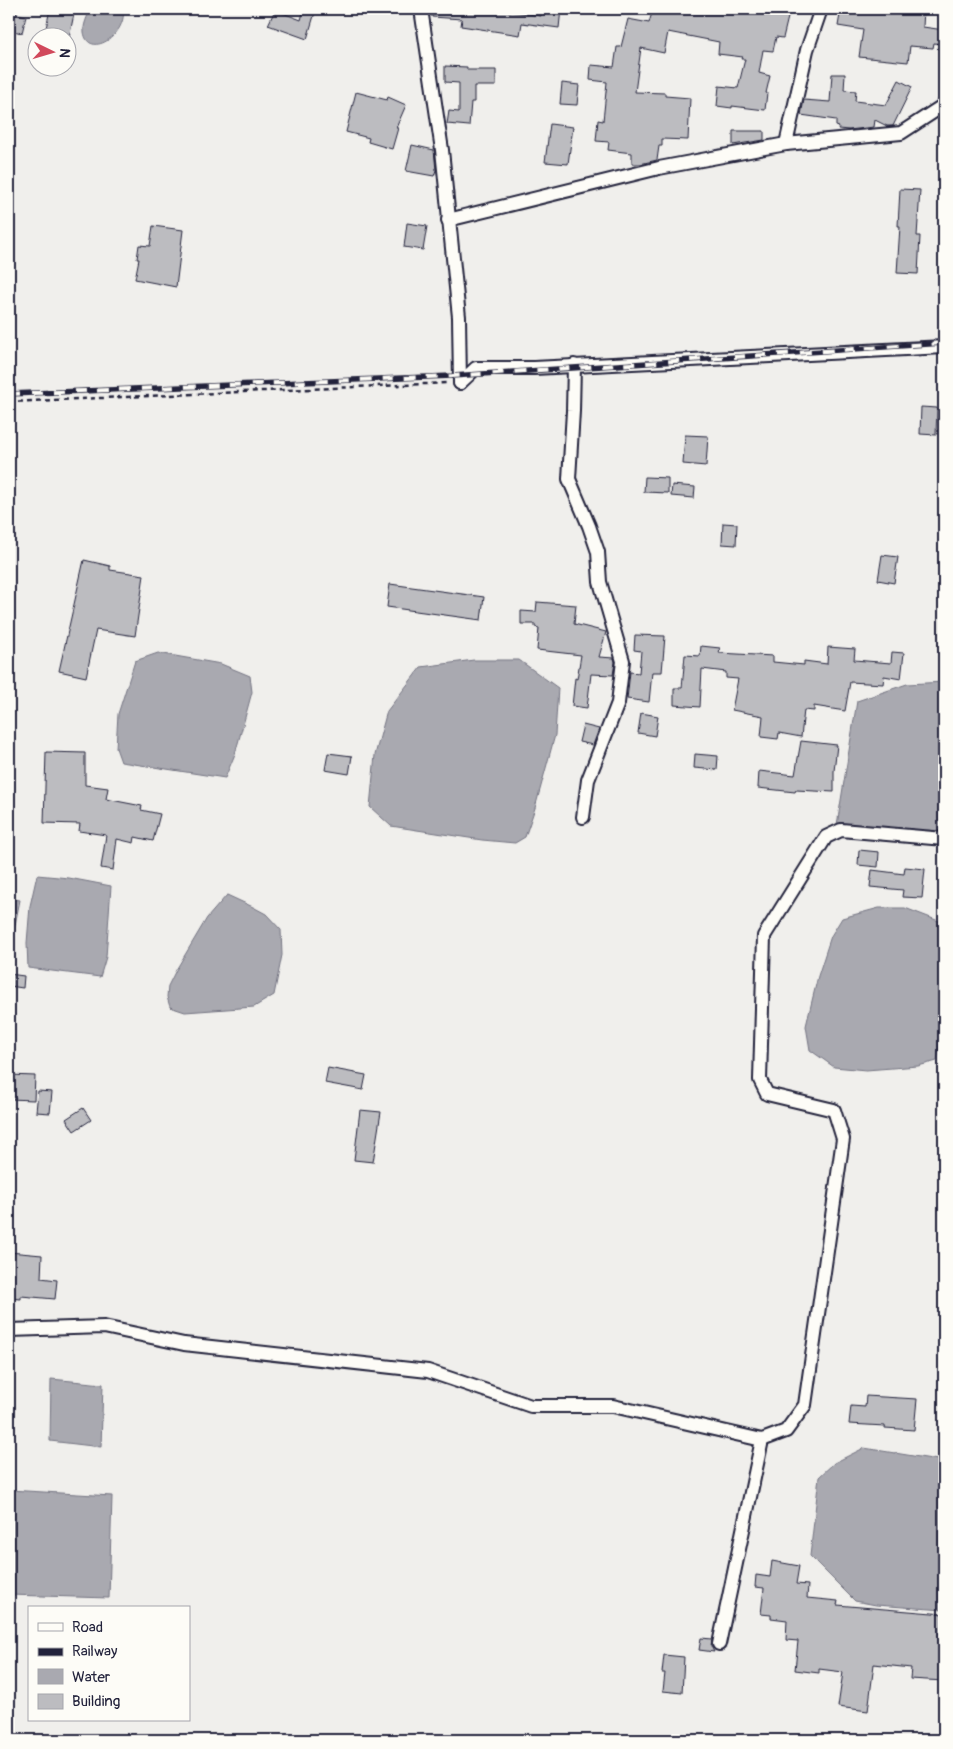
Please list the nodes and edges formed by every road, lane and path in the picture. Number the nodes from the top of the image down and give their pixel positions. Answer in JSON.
{"nodes":[{"id":1,"x":421,"y":9,"type":"edge"},
{"id":2,"x":821,"y":9,"type":"edge"},
{"id":3,"x":944,"y":105,"type":"edge"},
{"id":4,"x":786,"y":144,"type":"junction"},
{"id":5,"x":448,"y":220,"type":"junction"},
{"id":6,"x":944,"y":347,"type":"edge"},
{"id":7,"x":574,"y":365,"type":"junction"},
{"id":8,"x":460,"y":383,"type":"junction"},
{"id":9,"x":9,"y":402,"type":"edge"},
{"id":10,"x":583,"y":817,"type":"dead end"},
{"id":11,"x":944,"y":839,"type":"edge"},
{"id":12,"x":9,"y":1330,"type":"edge"},
{"id":13,"x":762,"y":1440,"type":"junction"},
{"id":14,"x":718,"y":1644,"type":"dead end"}],
"edges":[{"from":1,"to":5,"type":"street"},
{"from":2,"to":4,"type":"street"},
{"from":3,"to":4,"type":"street"},
{"from":4,"to":5,"type":"street"},
{"from":5,"to":8,"type":"street"},
{"from":6,"to":7,"type":"street"},
{"from":7,"to":8,"type":"street"},
{"from":7,"to":10,"type":"street"},
{"from":8,"to":9,"type":"path"},
{"from":11,"to":13,"type":"street"},
{"from":12,"to":13,"type":"street"},
{"from":13,"to":14,"type":"street"}]}
